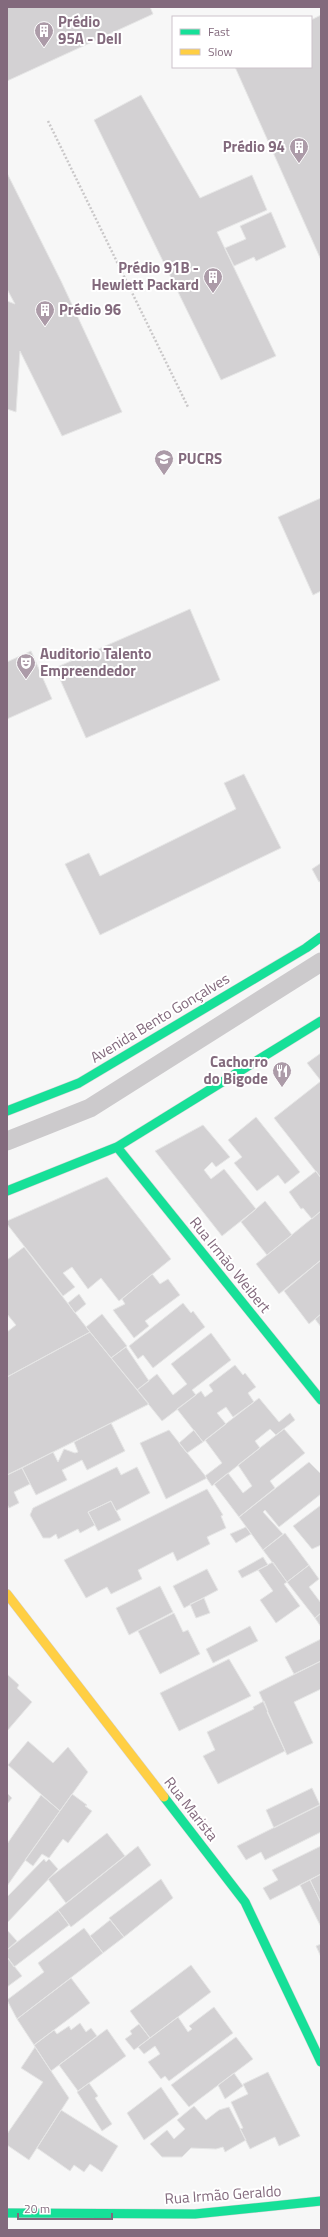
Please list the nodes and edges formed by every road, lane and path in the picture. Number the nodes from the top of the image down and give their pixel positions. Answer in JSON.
{"nodes":[{"id":1,"x":48,"y":121,"type":"dead end"},
{"id":2,"x":188,"y":408,"type":"dead end"},
{"id":3,"x":321,"y":937,"type":"edge"},
{"id":4,"x":321,"y":962,"type":"edge"},
{"id":5,"x":321,"y":1020,"type":"edge"},
{"id":6,"x":7,"y":1111,"type":"edge"},
{"id":7,"x":7,"y":1141,"type":"edge"},
{"id":8,"x":117,"y":1147,"type":"junction"},
{"id":9,"x":7,"y":1191,"type":"edge"},
{"id":10,"x":321,"y":1400,"type":"edge"},
{"id":11,"x":7,"y":1594,"type":"edge"},
{"id":12,"x":321,"y":2062,"type":"edge"},
{"id":13,"x":321,"y":2201,"type":"edge"},
{"id":14,"x":7,"y":2213,"type":"edge"}],
"edges":[{"from":1,"to":2,"type":"path"},
{"from":3,"to":6,"type":"street","name":"Avenida Bento Gonçalves"},
{"from":4,"to":7,"type":"lane"},
{"from":5,"to":8,"type":"street"},
{"from":8,"to":9,"type":"street"},
{"from":8,"to":10,"type":"street","name":"Rua Irmão Weibert"},
{"from":11,"to":12,"type":"street","name":"Rua Marista"},
{"from":13,"to":14,"type":"street","name":"Rua Irmão Geraldo"}]}
